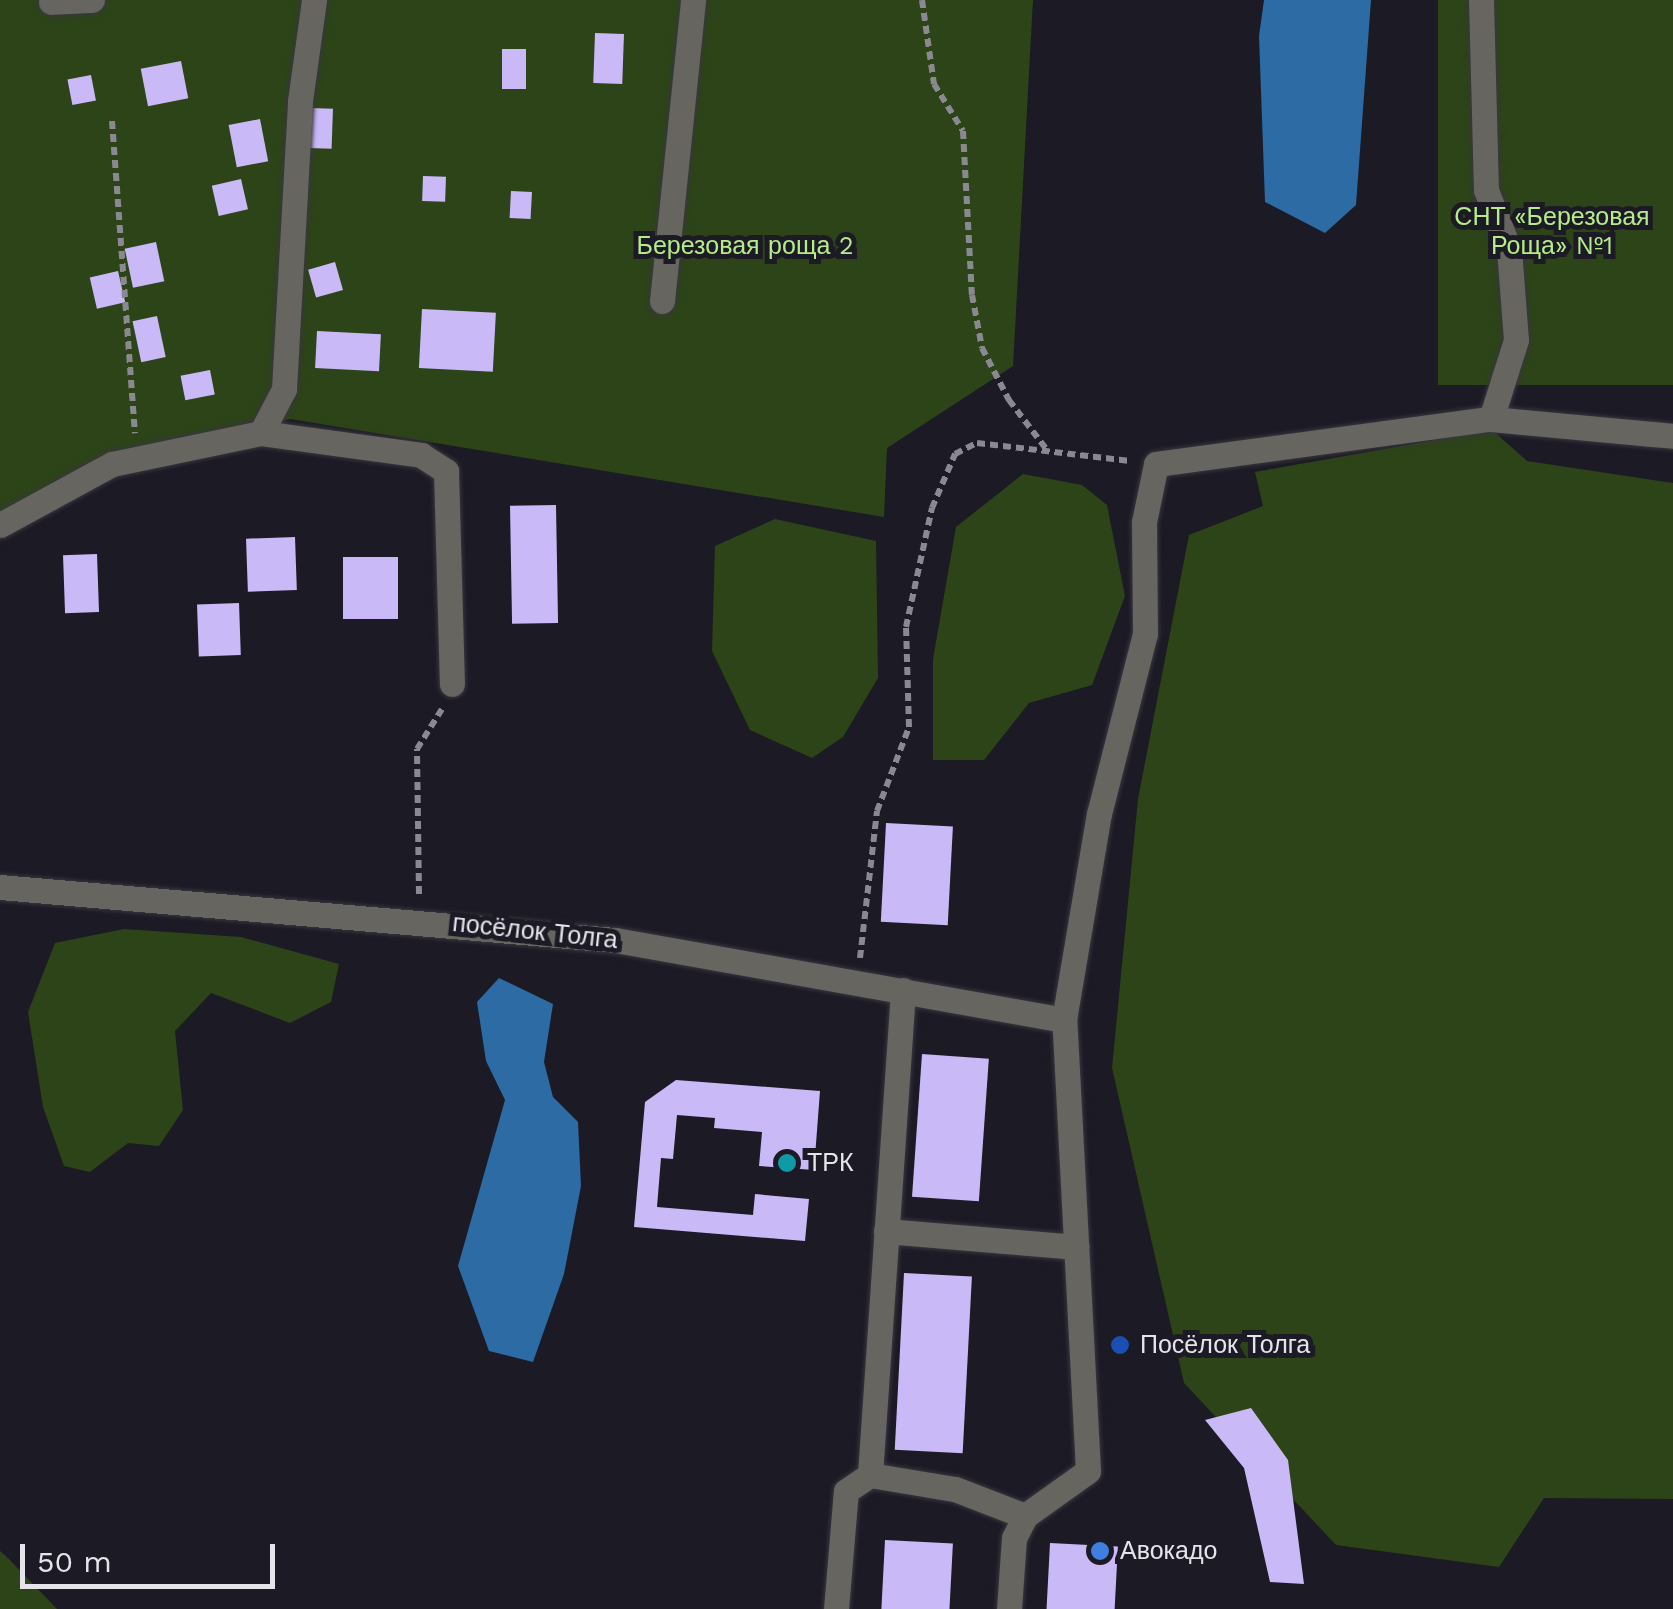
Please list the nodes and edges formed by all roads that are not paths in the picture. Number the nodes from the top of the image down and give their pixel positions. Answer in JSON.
{"nodes":[{"id":1,"x":92,"y":0,"type":"edge"},
{"id":2,"x":314,"y":0,"type":"edge"},
{"id":3,"x":693,"y":0,"type":"edge"},
{"id":4,"x":1481,"y":0,"type":"edge"},
{"id":5,"x":50,"y":2,"type":"edge"},
{"id":6,"x":662,"y":301,"type":"dead end"},
{"id":7,"x":1491,"y":420,"type":"junction"},
{"id":8,"x":261,"y":433,"type":"junction"},
{"id":9,"x":1673,"y":436,"type":"edge"},
{"id":10,"x":0,"y":525,"type":"edge"},
{"id":11,"x":452,"y":684,"type":"road end"},
{"id":12,"x":0,"y":887,"type":"edge"},
{"id":13,"x":903,"y":990,"type":"junction"},
{"id":14,"x":1064,"y":1020,"type":"junction"},
{"id":15,"x":886,"y":1232,"type":"junction"},
{"id":16,"x":1076,"y":1247,"type":"junction"},
{"id":17,"x":870,"y":1475,"type":"junction"},
{"id":18,"x":1024,"y":1516,"type":"junction"},
{"id":19,"x":836,"y":1609,"type":"edge"},
{"id":20,"x":1009,"y":1609,"type":"edge"}],
"edges":[{"from":1,"to":5,"type":"street"},
{"from":2,"to":8,"type":"street"},
{"from":3,"to":6,"type":"street"},
{"from":4,"to":7,"type":"street"},
{"from":7,"to":9,"type":"street"},
{"from":7,"to":14,"type":"street"},
{"from":8,"to":10,"type":"street"},
{"from":8,"to":11,"type":"street"},
{"from":12,"to":13,"type":"street","name":"посёлок Толга"},
{"from":13,"to":14,"type":"street","name":"посёлок Толга"},
{"from":13,"to":15,"type":"street"},
{"from":14,"to":16,"type":"street"},
{"from":15,"to":16,"type":"street"},
{"from":15,"to":17,"type":"street"},
{"from":16,"to":18,"type":"street"},
{"from":17,"to":18,"type":"street"},
{"from":17,"to":19,"type":"street"},
{"from":18,"to":20,"type":"street"}]}
